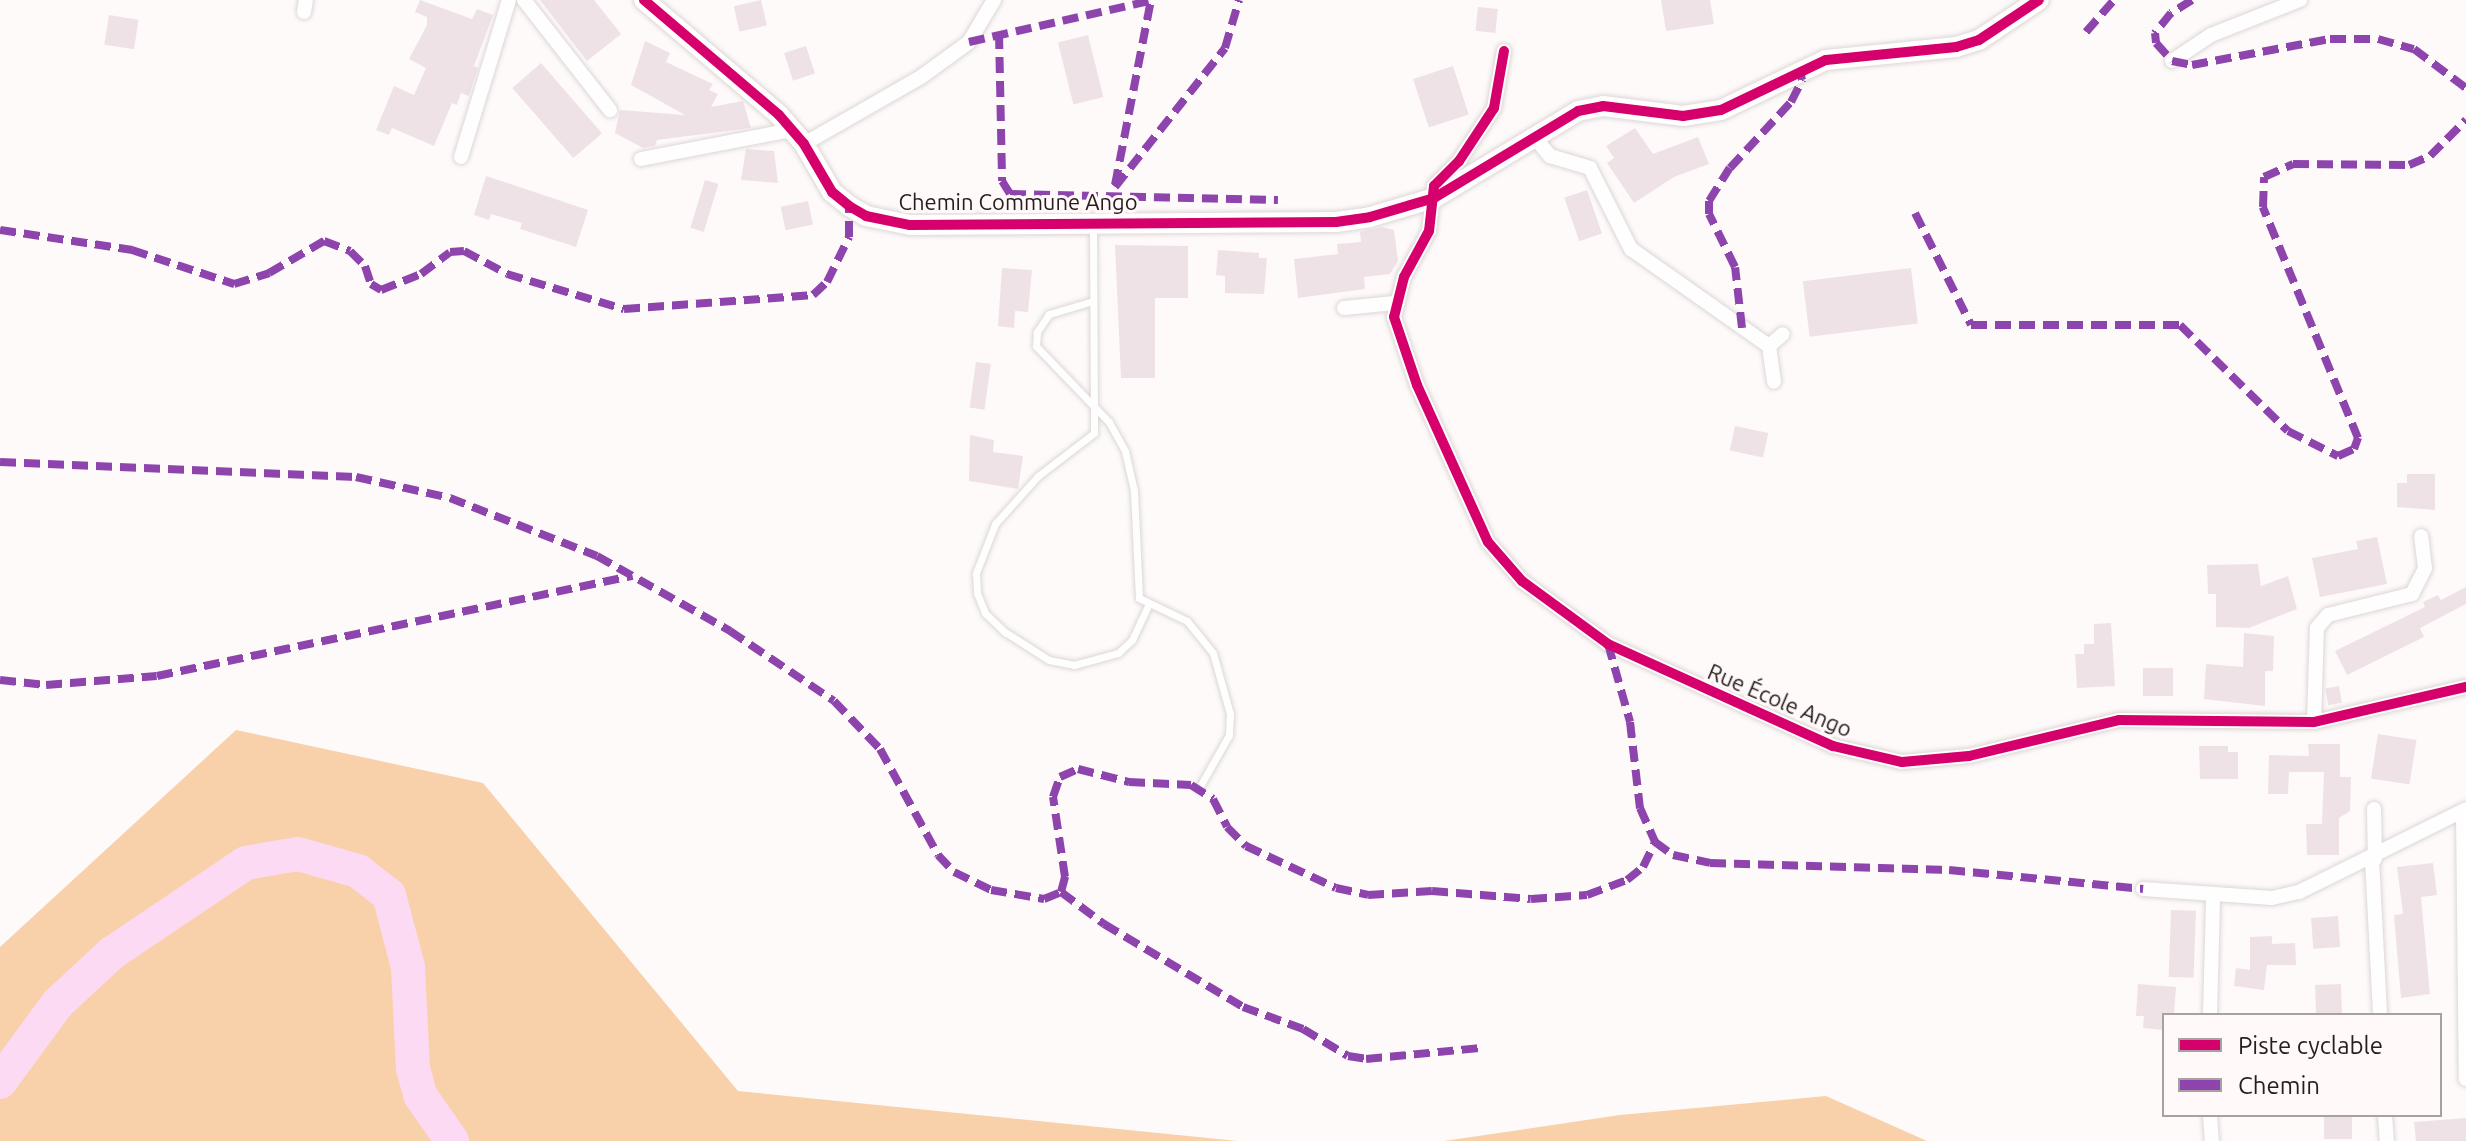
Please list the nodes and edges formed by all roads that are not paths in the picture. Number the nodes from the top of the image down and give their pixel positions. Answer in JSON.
{"nodes":[{"id":1,"x":509,"y":0,"type":"edge"},
{"id":2,"x":524,"y":0,"type":"edge"},
{"id":3,"x":644,"y":0,"type":"edge"},
{"id":4,"x":994,"y":0,"type":"edge"},
{"id":5,"x":2039,"y":0,"type":"edge"},
{"id":6,"x":2300,"y":0,"type":"edge"},
{"id":7,"x":1504,"y":51,"type":"dead end"},
{"id":8,"x":2172,"y":61,"type":"dead end"},
{"id":9,"x":610,"y":110,"type":"dead end"},
{"id":10,"x":798,"y":137,"type":"junction"},
{"id":11,"x":1537,"y":140,"type":"junction"},
{"id":12,"x":461,"y":157,"type":"dead end"},
{"id":13,"x":641,"y":159,"type":"dead end"},
{"id":14,"x":1434,"y":198,"type":"junction"},
{"id":15,"x":1093,"y":221,"type":"junction"},
{"id":16,"x":1093,"y":301,"type":"junction"},
{"id":17,"x":1395,"y":303,"type":"junction"},
{"id":18,"x":1344,"y":308,"type":"dead end"},
{"id":19,"x":1783,"y":334,"type":"dead end"},
{"id":20,"x":1769,"y":346,"type":"junction"},
{"id":21,"x":1774,"y":382,"type":"dead end"},
{"id":22,"x":1094,"y":412,"type":"junction"},
{"id":23,"x":2421,"y":536,"type":"dead end"},
{"id":24,"x":1148,"y":606,"type":"junction"},
{"id":25,"x":2466,"y":687,"type":"edge"},
{"id":26,"x":2314,"y":722,"type":"junction"},
{"id":27,"x":1199,"y":788,"type":"dead end"},
{"id":28,"x":2374,"y":809,"type":"dead end"},
{"id":29,"x":2464,"y":810,"type":"edge"},
{"id":30,"x":2373,"y":859,"type":"junction"},
{"id":31,"x":2143,"y":889,"type":"dead end"},
{"id":32,"x":2213,"y":897,"type":"junction"},
{"id":33,"x":2465,"y":916,"type":"edge"},
{"id":34,"x":2465,"y":1003,"type":"edge"},
{"id":35,"x":2210,"y":1013,"type":"edge"},
{"id":36,"x":2380,"y":1013,"type":"edge"},
{"id":37,"x":2466,"y":1079,"type":"edge"},
{"id":38,"x":2210,"y":1117,"type":"edge"},
{"id":39,"x":2385,"y":1117,"type":"edge"},
{"id":40,"x":2212,"y":1141,"type":"edge"},
{"id":41,"x":2387,"y":1141,"type":"edge"}],
"edges":[{"from":1,"to":12,"type":"street"},
{"from":2,"to":9,"type":"street"},
{"from":3,"to":10,"type":"street","name":"Chemin Commune Ango"},
{"from":4,"to":10,"type":"street"},
{"from":5,"to":11,"type":"street","name":"Chemin Commune Ango"},
{"from":6,"to":8,"type":"street"},
{"from":7,"to":14,"type":"street"},
{"from":10,"to":13,"type":"street"},
{"from":10,"to":15,"type":"street","name":"Chemin Commune Ango"},
{"from":11,"to":14,"type":"street","name":"Chemin Commune Ango"},
{"from":11,"to":20,"type":"street"},
{"from":14,"to":15,"type":"street","name":"Chemin Commune Ango"},
{"from":14,"to":17,"type":"street"},
{"from":15,"to":16,"type":"lane"},
{"from":16,"to":22,"type":"lane"},
{"from":16,"to":22,"type":"lane"},
{"from":17,"to":18,"type":"street"},
{"from":17,"to":26,"type":"street","name":"Rue École Ango"},
{"from":19,"to":20,"type":"street"},
{"from":20,"to":21,"type":"street"},
{"from":22,"to":24,"type":"lane"},
{"from":22,"to":24,"type":"lane"},
{"from":23,"to":26,"type":"street"},
{"from":24,"to":27,"type":"lane"},
{"from":25,"to":26,"type":"street","name":"Rue École Ango"},
{"from":28,"to":30,"type":"street"},
{"from":29,"to":30,"type":"street"},
{"from":29,"to":33,"type":"street"},
{"from":30,"to":32,"type":"street"},
{"from":30,"to":36,"type":"street"},
{"from":31,"to":32,"type":"street"},
{"from":32,"to":35,"type":"street"},
{"from":33,"to":34,"type":"street"},
{"from":34,"to":37,"type":"street"},
{"from":38,"to":40,"type":"street"},
{"from":39,"to":41,"type":"street"}]}
